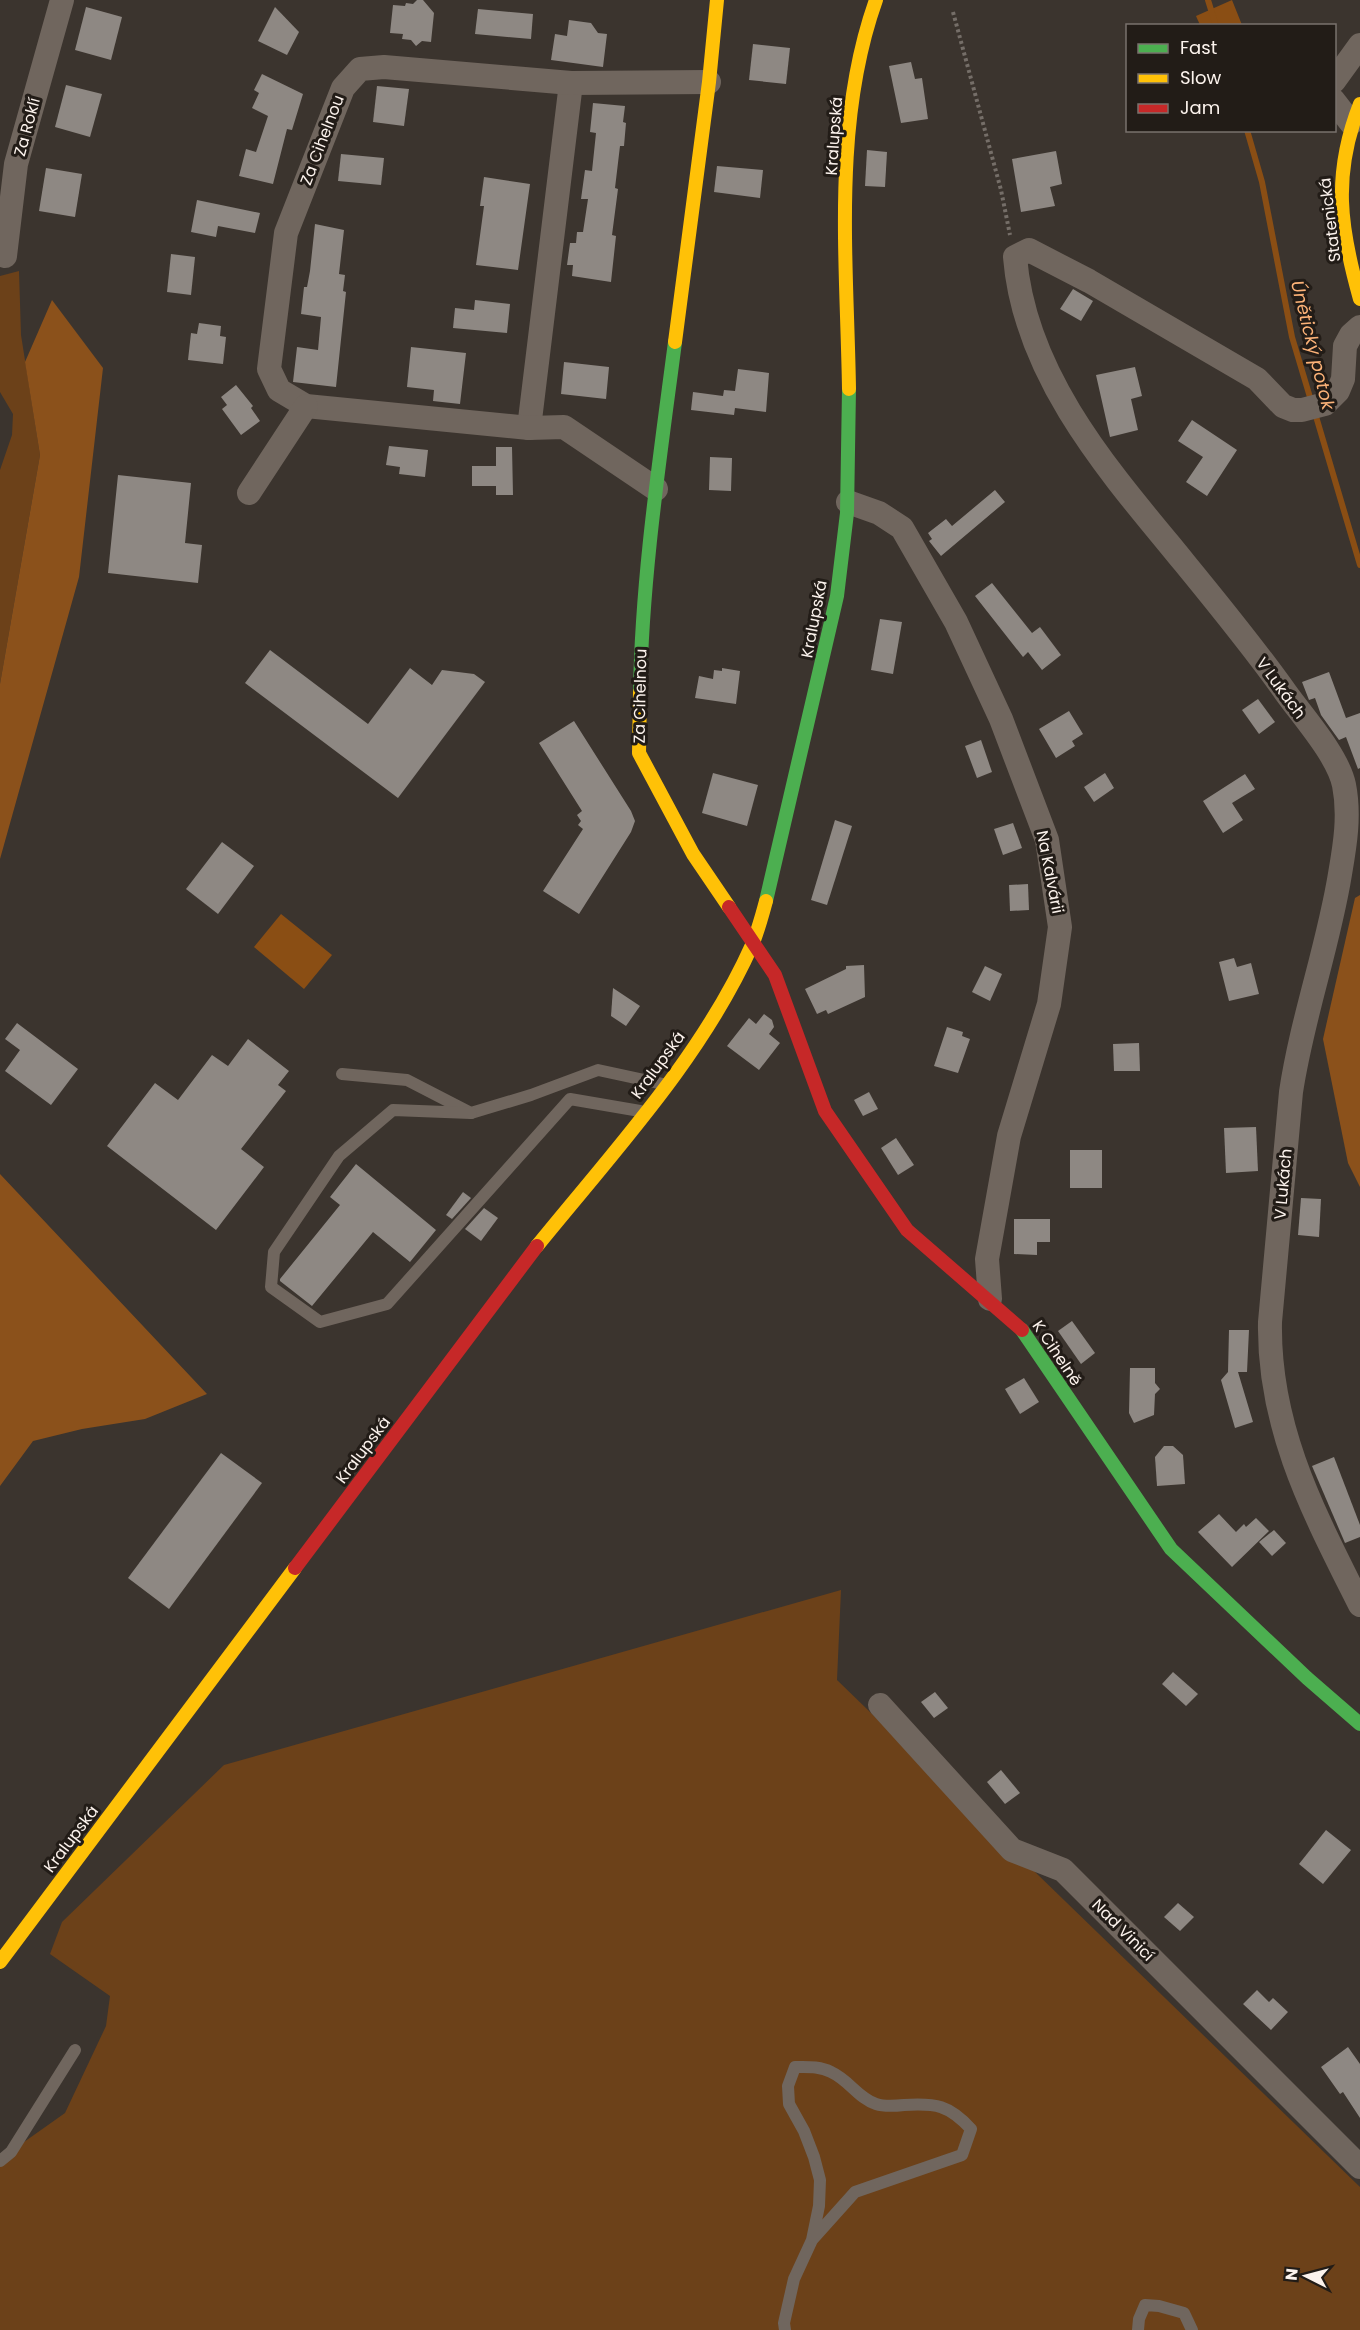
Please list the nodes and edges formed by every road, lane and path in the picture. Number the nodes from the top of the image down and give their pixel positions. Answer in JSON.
{"nodes":[{"id":1,"x":62,"y":0,"type":"edge"},
{"id":2,"x":717,"y":0,"type":"edge"},
{"id":3,"x":876,"y":0,"type":"edge"},
{"id":4,"x":953,"y":12,"type":"dead end"},
{"id":5,"x":1360,"y":45,"type":"edge"},
{"id":6,"x":1336,"y":80,"type":"edge"},
{"id":7,"x":709,"y":82,"type":"junction"},
{"id":8,"x":571,"y":83,"type":"junction"},
{"id":9,"x":1336,"y":101,"type":"edge"},
{"id":10,"x":1356,"y":113,"type":"edge"},
{"id":11,"x":5,"y":256,"type":"dead end"},
{"id":12,"x":1015,"y":257,"type":"junction"},
{"id":13,"x":1360,"y":299,"type":"edge"},
{"id":14,"x":1360,"y":327,"type":"edge"},
{"id":15,"x":306,"y":406,"type":"junction"},
{"id":16,"x":529,"y":428,"type":"junction"},
{"id":17,"x":656,"y":489,"type":"junction"},
{"id":18,"x":249,"y":493,"type":"dead end"},
{"id":19,"x":848,"y":502,"type":"junction"},
{"id":20,"x":753,"y":943,"type":"junction"},
{"id":21,"x":342,"y":1074,"type":"dead end"},
{"id":22,"x":668,"y":1085,"type":"junction"},
{"id":23,"x":645,"y":1112,"type":"junction"},
{"id":24,"x":471,"y":1113,"type":"junction"},
{"id":25,"x":990,"y":1299,"type":"junction"},
{"id":26,"x":1360,"y":1605,"type":"edge"},
{"id":27,"x":880,"y":1705,"type":"dead end"},
{"id":28,"x":1360,"y":1724,"type":"edge"},
{"id":29,"x":0,"y":1962,"type":"edge"},
{"id":30,"x":75,"y":2050,"type":"dead end"},
{"id":31,"x":5,"y":2153,"type":"edge"},
{"id":32,"x":0,"y":2160,"type":"edge"},
{"id":33,"x":1360,"y":2167,"type":"edge"},
{"id":34,"x":812,"y":2240,"type":"junction"},
{"id":35,"x":783,"y":2328,"type":"edge"},
{"id":36,"x":1138,"y":2330,"type":"edge"},
{"id":37,"x":1192,"y":2330,"type":"edge"}],
"edges":[{"from":1,"to":11,"type":"street","name":"Za Roklí"},
{"from":2,"to":7,"type":"main road","name":"Za Cihelnou"},
{"from":3,"to":19,"type":"main road","name":"Kralupská"},
{"from":4,"to":12,"type":"path"},
{"from":5,"to":6,"type":"street"},
{"from":7,"to":8,"type":"street","name":"Za Cihelnou"},
{"from":7,"to":17,"type":"main road","name":"Za Cihelnou"},
{"from":8,"to":15,"type":"street","name":"Za Cihelnou"},
{"from":8,"to":16,"type":"street"},
{"from":9,"to":10,"type":"street"},
{"from":10,"to":13,"type":"main road","name":"Statenická"},
{"from":12,"to":14,"type":"street"},
{"from":12,"to":26,"type":"street","name":"V Lukách"},
{"from":15,"to":16,"type":"street","name":"Za Cihelnou"},
{"from":15,"to":18,"type":"street"},
{"from":16,"to":17,"type":"street","name":"Za Cihelnou"},
{"from":17,"to":20,"type":"main road","name":"Za Cihelnou"},
{"from":19,"to":20,"type":"main road","name":"Kralupská"},
{"from":19,"to":25,"type":"street","name":"Na Kalvárii"},
{"from":20,"to":22,"type":"main road","name":"Kralupská"},
{"from":20,"to":25,"type":"main road","name":"K Cihelně"},
{"from":21,"to":24,"type":"lane"},
{"from":22,"to":23,"type":"main road","name":"Kralupská"},
{"from":22,"to":24,"type":"lane"},
{"from":23,"to":24,"type":"lane"},
{"from":23,"to":29,"type":"main road","name":"Kralupská"},
{"from":25,"to":28,"type":"main road","name":"K Cihelně"},
{"from":27,"to":33,"type":"street","name":"Nad Vinicí"},
{"from":30,"to":31,"type":"lane"},
{"from":31,"to":32,"type":"lane"},
{"from":34,"to":34,"type":"lane"},
{"from":34,"to":35,"type":"lane"},
{"from":36,"to":37,"type":"lane"}]}
